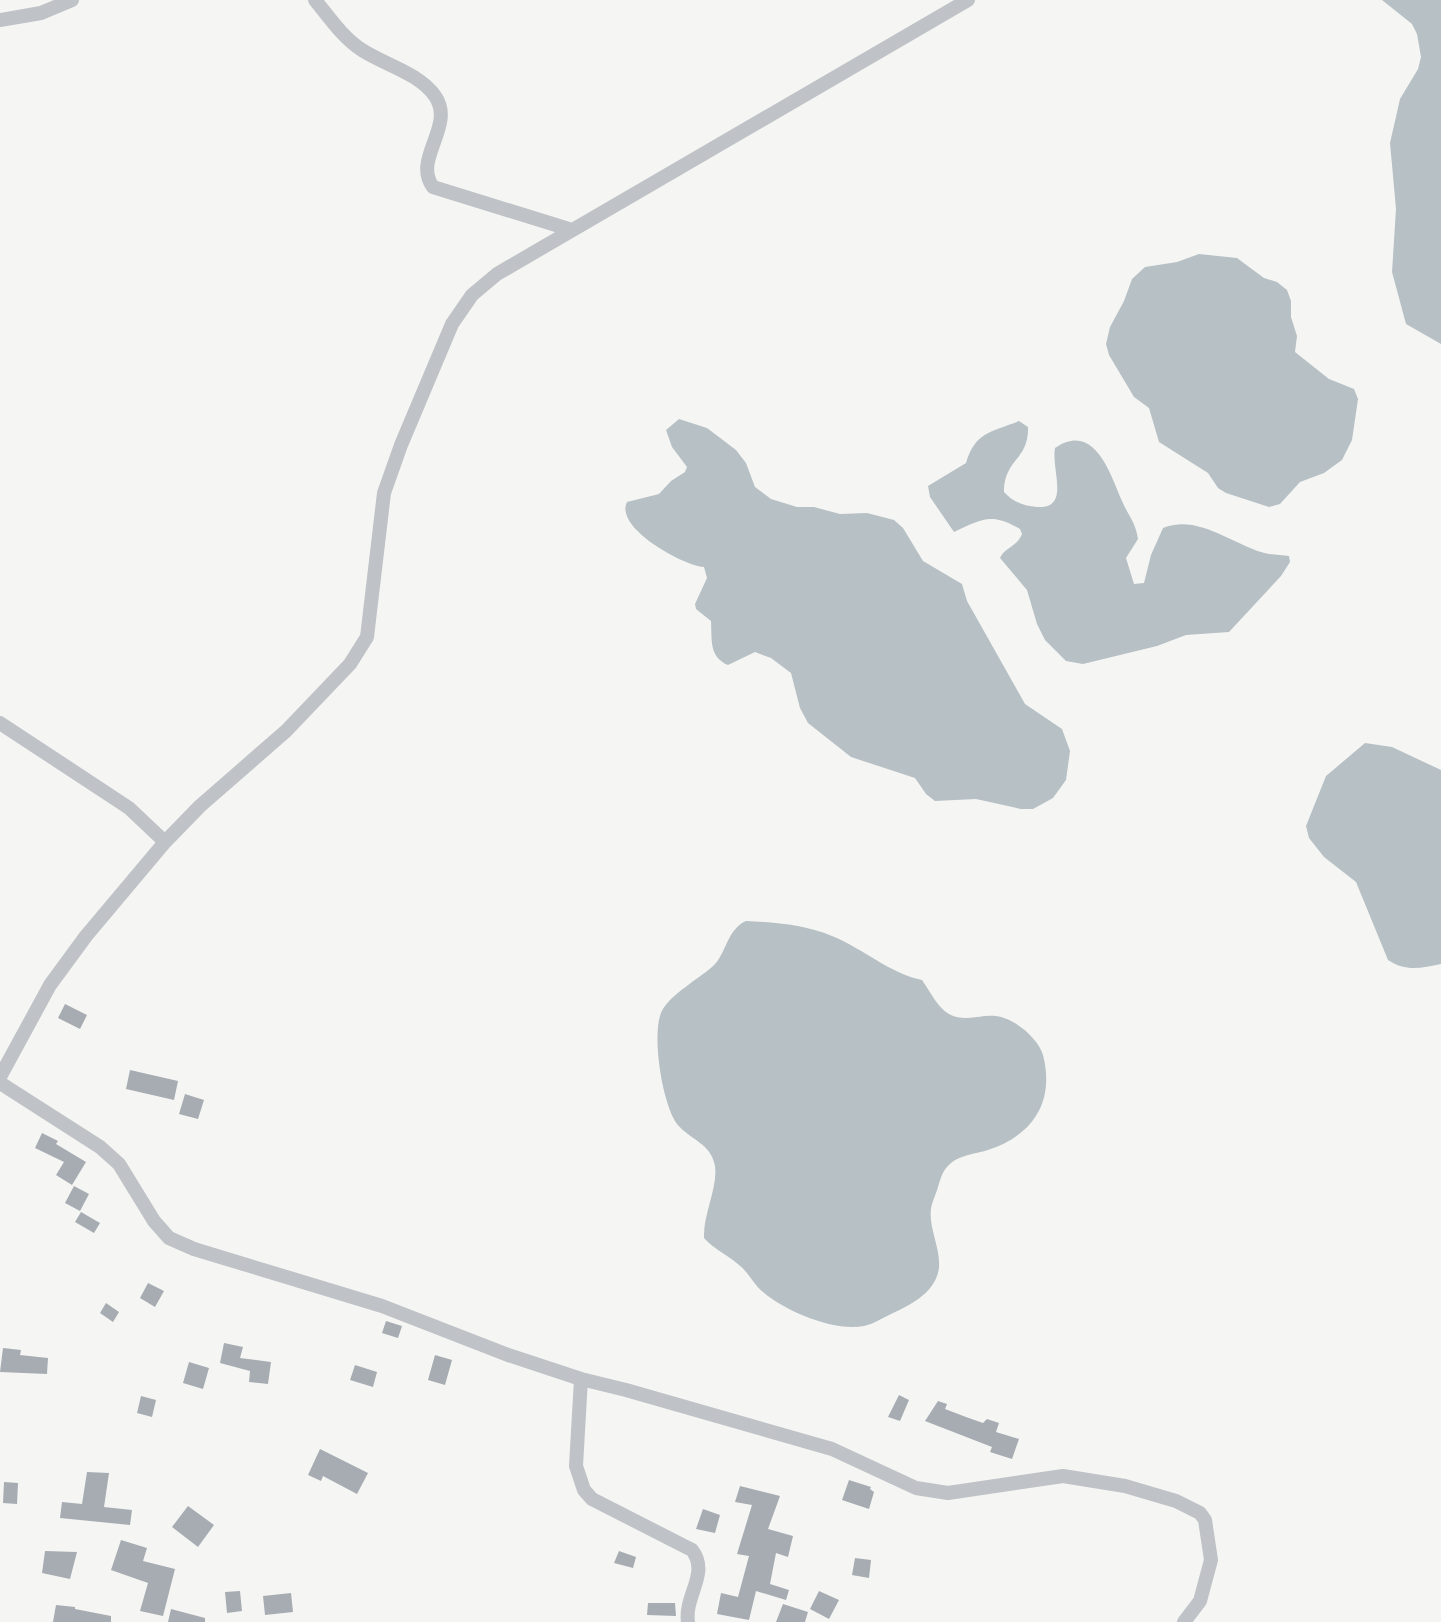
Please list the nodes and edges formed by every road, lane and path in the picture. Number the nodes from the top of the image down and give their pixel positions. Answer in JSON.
{"nodes":[{"id":1,"x":72,"y":0,"type":"edge"},
{"id":2,"x":315,"y":0,"type":"edge"},
{"id":3,"x":968,"y":0,"type":"edge"},
{"id":4,"x":0,"y":20,"type":"edge"},
{"id":5,"x":572,"y":230,"type":"junction"},
{"id":6,"x":0,"y":723,"type":"edge"},
{"id":7,"x":165,"y":842,"type":"junction"},
{"id":8,"x":0,"y":1077,"type":"edge"},
{"id":9,"x":0,"y":1083,"type":"edge"},
{"id":10,"x":581,"y":1379,"type":"junction"},
{"id":11,"x":688,"y":1622,"type":"edge"},
{"id":12,"x":1184,"y":1622,"type":"edge"}],
"edges":[{"from":1,"to":4,"type":"street"},
{"from":2,"to":5,"type":"street"},
{"from":3,"to":5,"type":"street"},
{"from":5,"to":7,"type":"street"},
{"from":6,"to":7,"type":"street"},
{"from":7,"to":8,"type":"street"},
{"from":9,"to":10,"type":"street"},
{"from":10,"to":11,"type":"street"},
{"from":10,"to":12,"type":"street"}]}
